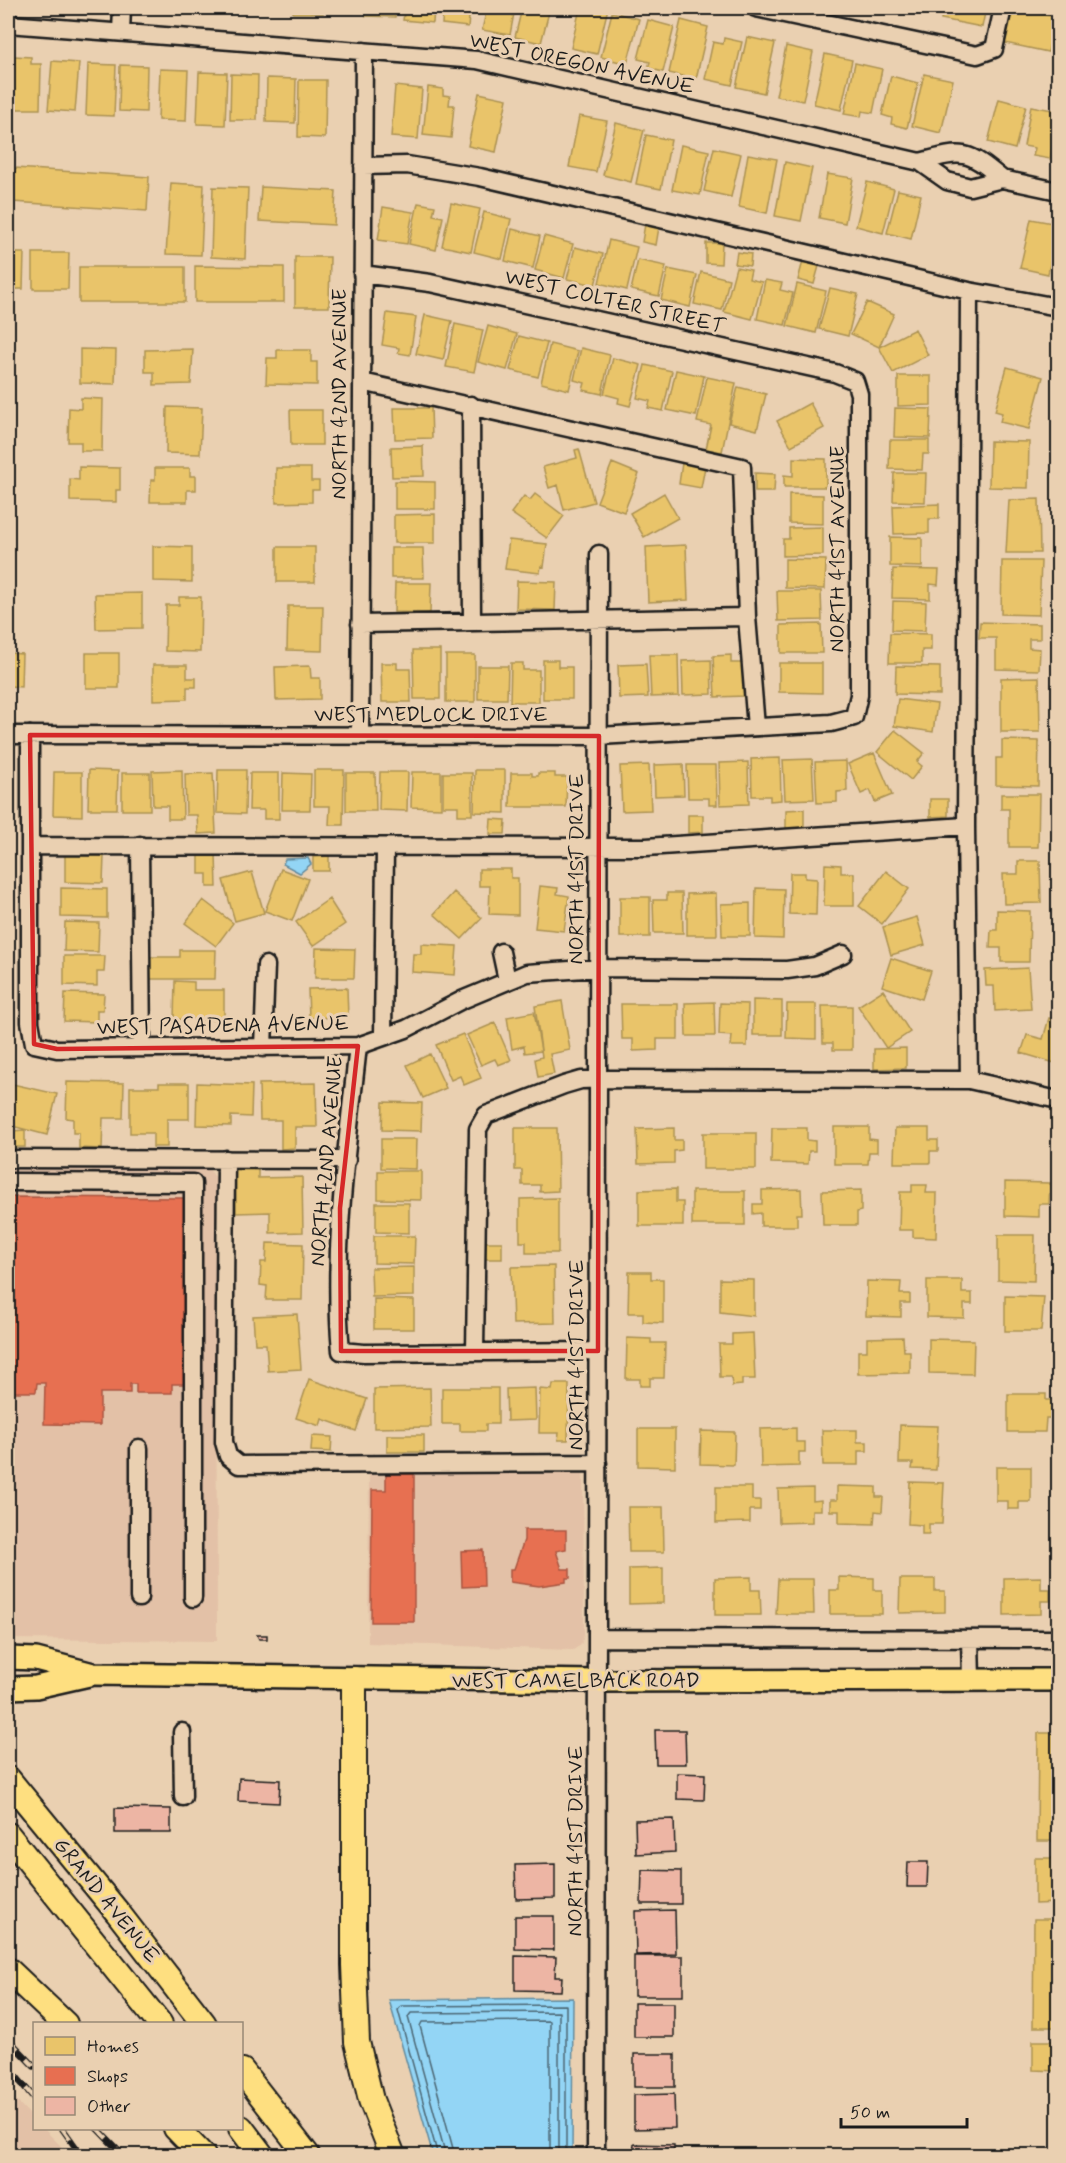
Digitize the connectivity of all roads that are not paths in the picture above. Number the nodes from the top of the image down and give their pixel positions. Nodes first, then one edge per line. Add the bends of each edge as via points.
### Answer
1 (122, 8) edge
2 (756, 8) edge
3 (1003, 8) edge
4 (8, 24) edge
5 (121, 32) junction
6 (364, 51) junction
7 (920, 162) junction
8 (363, 166) junction
9 (1002, 179) junction
10 (1059, 191) edge
11 (362, 274) junction
12 (969, 291) junction
13 (1059, 307) edge
14 (855, 381) joint
15 (362, 382) junction
16 (471, 405) junction
17 (599, 554) dead end
18 (747, 617) junction
19 (599, 619) junction
20 (472, 622) junction
21 (360, 624) junction
22 (854, 717) joint
23 (756, 727) junction
24 (8, 735) edge
25 (30, 735) junction
26 (360, 736) junction
27 (599, 736) junction
28 (966, 826) junction
29 (140, 845) junction
30 (30, 846) junction
31 (599, 847) junction
32 (385, 848) junction
33 (501, 952) dead end
34 (843, 954) dead end
35 (266, 965) dead end
36 (599, 968) junction
37 (507, 980) junction
38 (383, 1037) junction
39 (358, 1046) junction
40 (142, 1048) junction
41 (262, 1048) junction
42 (599, 1080) junction
43 (969, 1080) junction
44 (1059, 1100) edge
45 (8, 1159) edge
46 (226, 1160) junction
47 (347, 1160) junction
48 (8, 1182) edge
49 (476, 1352) junction
50 (598, 1352) junction
51 (139, 1448) dead end
52 (598, 1463) junction
53 (139, 1598) dead end
54 (193, 1598) dead end
55 (598, 1638) junction
56 (970, 1639) junction
57 (1059, 1639) edge
58 (8, 1659) edge
59 (93, 1674) junction
60 (354, 1678) junction
61 (971, 1680) junction
62 (1059, 1680) edge
63 (598, 1681) junction
64 (8, 1688) edge
65 (182, 1732) dead end
66 (8, 1779) edge
67 (183, 1797) dead end
68 (8, 1835) edge
69 (8, 1970) edge
70 (63, 2022) edge
71 (158, 2022) edge
72 (202, 2022) edge
73 (243, 2072) edge
74 (178, 2130) edge
75 (242, 2130) edge
76 (203, 2156) edge
77 (262, 2156) edge
78 (308, 2156) edge
79 (393, 2156) edge
80 (596, 2156) edge

1 - 5 street
2 - 3 street via 977,55 994,49
4 - 5 street, WEST OREGON AVENUE
5 - 6 street, WEST OREGON AVENUE
6 - 7 street, WEST OREGON AVENUE via 477,60
6 - 8 street, NORTH 42ND AVENUE
7 - 9 street, WEST OREGON AVENUE via 947,182 970,187
7 - 9 street, WEST OREGON AVENUE via 955,152 977,158
8 - 11 street, NORTH 42ND AVENUE
8 - 12 street via 407,165 480,177
9 - 10 street, WEST OREGON AVENUE
11 - 14 street, WEST COLTER STREET via 430,283 835,373
11 - 15 street, NORTH 42ND AVENUE
12 - 13 street
12 - 28 street
14 - 22 street, NORTH 41ST AVENUE via 859,394 859,695
15 - 16 street
15 - 21 street, NORTH 42ND AVENUE
16 - 18 street via 742,467
16 - 20 street
17 - 19 street, NORTH 41ST DRIVE
18 - 19 street
18 - 23 street
19 - 20 street
19 - 27 street, NORTH 41ST DRIVE
20 - 21 street
21 - 26 street, NORTH 42ND AVENUE
22 - 23 street, WEST MEDLOCK DRIVE via 831,723
23 - 27 street, WEST MEDLOCK DRIVE
24 - 25 street, WEST MEDLOCK DRIVE
25 - 26 street, WEST MEDLOCK DRIVE
25 - 30 street
26 - 27 street, WEST MEDLOCK DRIVE
27 - 31 street, NORTH 41ST DRIVE
28 - 31 street
28 - 43 street
29 - 30 street
29 - 32 street
29 - 40 street
30 - 40 street, WEST PASADENA AVENUE via 30,1022 34,1044 57,1049
31 - 32 street
31 - 36 street, NORTH 41ST DRIVE
32 - 38 street
33 - 37 street
34 - 36 street, WEST PASADENA AVENUE via 815,966 787,970
35 - 41 street
36 - 37 street, WEST PASADENA AVENUE via 527,973
36 - 42 street, NORTH 41ST DRIVE
37 - 38 street, WEST PASADENA AVENUE
38 - 39 street, WEST PASADENA AVENUE
39 - 41 street, WEST PASADENA AVENUE
39 - 47 street, NORTH 42ND AVENUE
40 - 41 street, WEST PASADENA AVENUE
42 - 43 street
42 - 49 street via 564,1085 486,1115 478,1129
42 - 50 street, NORTH 41ST DRIVE
43 - 44 street
45 - 46 street
46 - 47 street
46 - 52 street via 224,1442 228,1456 239,1465
47 - 49 street, NORTH 42ND AVENUE via 339,1231 341,1351
48 - 54 street via 193,1184
49 - 50 street
50 - 52 street, NORTH 41ST DRIVE
51 - 53 street
52 - 55 street, NORTH 41ST DRIVE
55 - 56 street, WEST CAMELBACK ROAD
55 - 63 street, NORTH 41ST DRIVE
56 - 57 street, WEST CAMELBACK ROAD
56 - 61 street
58 - 59 main road, WEST CAMELBACK ROAD via 36,1659
59 - 60 main road, WEST CAMELBACK ROAD
59 - 64 main road, WEST CAMELBACK ROAD via 36,1688
60 - 63 main road, WEST CAMELBACK ROAD
60 - 79 highway via 357,2042 371,2100
61 - 62 main road, WEST CAMELBACK ROAD
61 - 63 main road, WEST CAMELBACK ROAD
63 - 80 street, NORTH 41ST DRIVE
65 - 67 street
66 - 72 highway, GRAND AVENUE
68 - 71 highway, GRAND AVENUE
69 - 70 highway
73 - 78 highway
74 - 76 highway
75 - 77 highway

